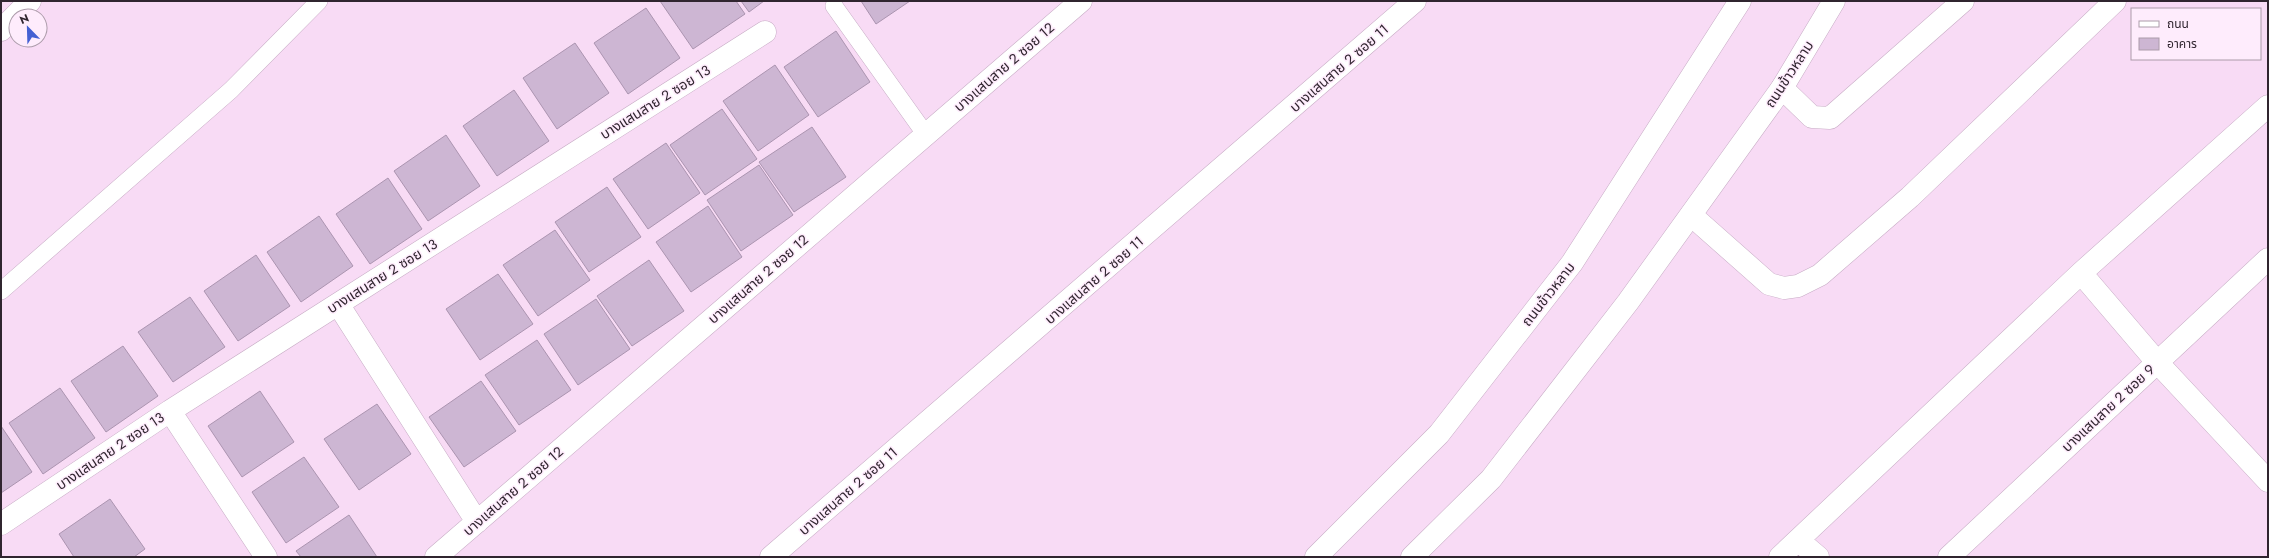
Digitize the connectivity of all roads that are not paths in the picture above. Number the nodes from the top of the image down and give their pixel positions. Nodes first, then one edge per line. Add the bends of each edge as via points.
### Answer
1 (30, 1) edge
2 (319, 1) edge
3 (1081, 1) edge
4 (1415, 1) edge
5 (1740, 1) edge
6 (1834, 1) edge
7 (1963, 1) edge
8 (2115, 1) edge
9 (834, 6) dead end
10 (1, 30) edge
11 (765, 32) dead end
12 (1782, 88) junction
13 (2268, 106) edge
14 (926, 135) junction
15 (1691, 215) junction
16 (2268, 259) edge
17 (2081, 273) junction
18 (1, 290) edge
19 (338, 304) junction
20 (2157, 362) junction
21 (170, 411) junction
22 (2268, 482) edge
23 (477, 522) junction
24 (1, 524) edge
25 (1798, 540) junction
26 (266, 557) edge
27 (436, 557) edge
28 (771, 557) edge
29 (1316, 557) edge
30 (1412, 557) edge
31 (1780, 557) edge
32 (1818, 557) edge
33 (1948, 557) edge

1 - 10 street
2 - 18 lane via 231,90
3 - 14 street, บางแสนสาย 2 ซอย 12
4 - 28 street, บางแสนสาย 2 ซอย 11
5 - 29 street, ถนนข้าวหลาม via 1572,263 1439,434
6 - 12 street, ถนนข้าวหลาม
7 - 12 street via 1830,118 1812,117
8 - 15 street via 1910,197 1820,276 1798,286 1784,288 1770,284
9 - 14 lane
11 - 19 street, บางแสนสาย 2 ซอย 13
12 - 15 street, ถนนข้าวหลาม
13 - 17 street
14 - 23 street, บางแสนสาย 2 ซอย 12
15 - 30 street, ถนนข้าวหลาม via 1628,302 1490,479
16 - 20 street, บางแสนสาย 2 ซอย 9
17 - 20 street
17 - 25 street
19 - 21 street, บางแสนสาย 2 ซอย 13
19 - 23 street
20 - 22 street
20 - 33 street, บางแสนสาย 2 ซอย 9
21 - 24 street, บางแสนสาย 2 ซอย 13
21 - 26 street
23 - 27 street, บางแสนสาย 2 ซอย 12
25 - 31 street
25 - 32 street

